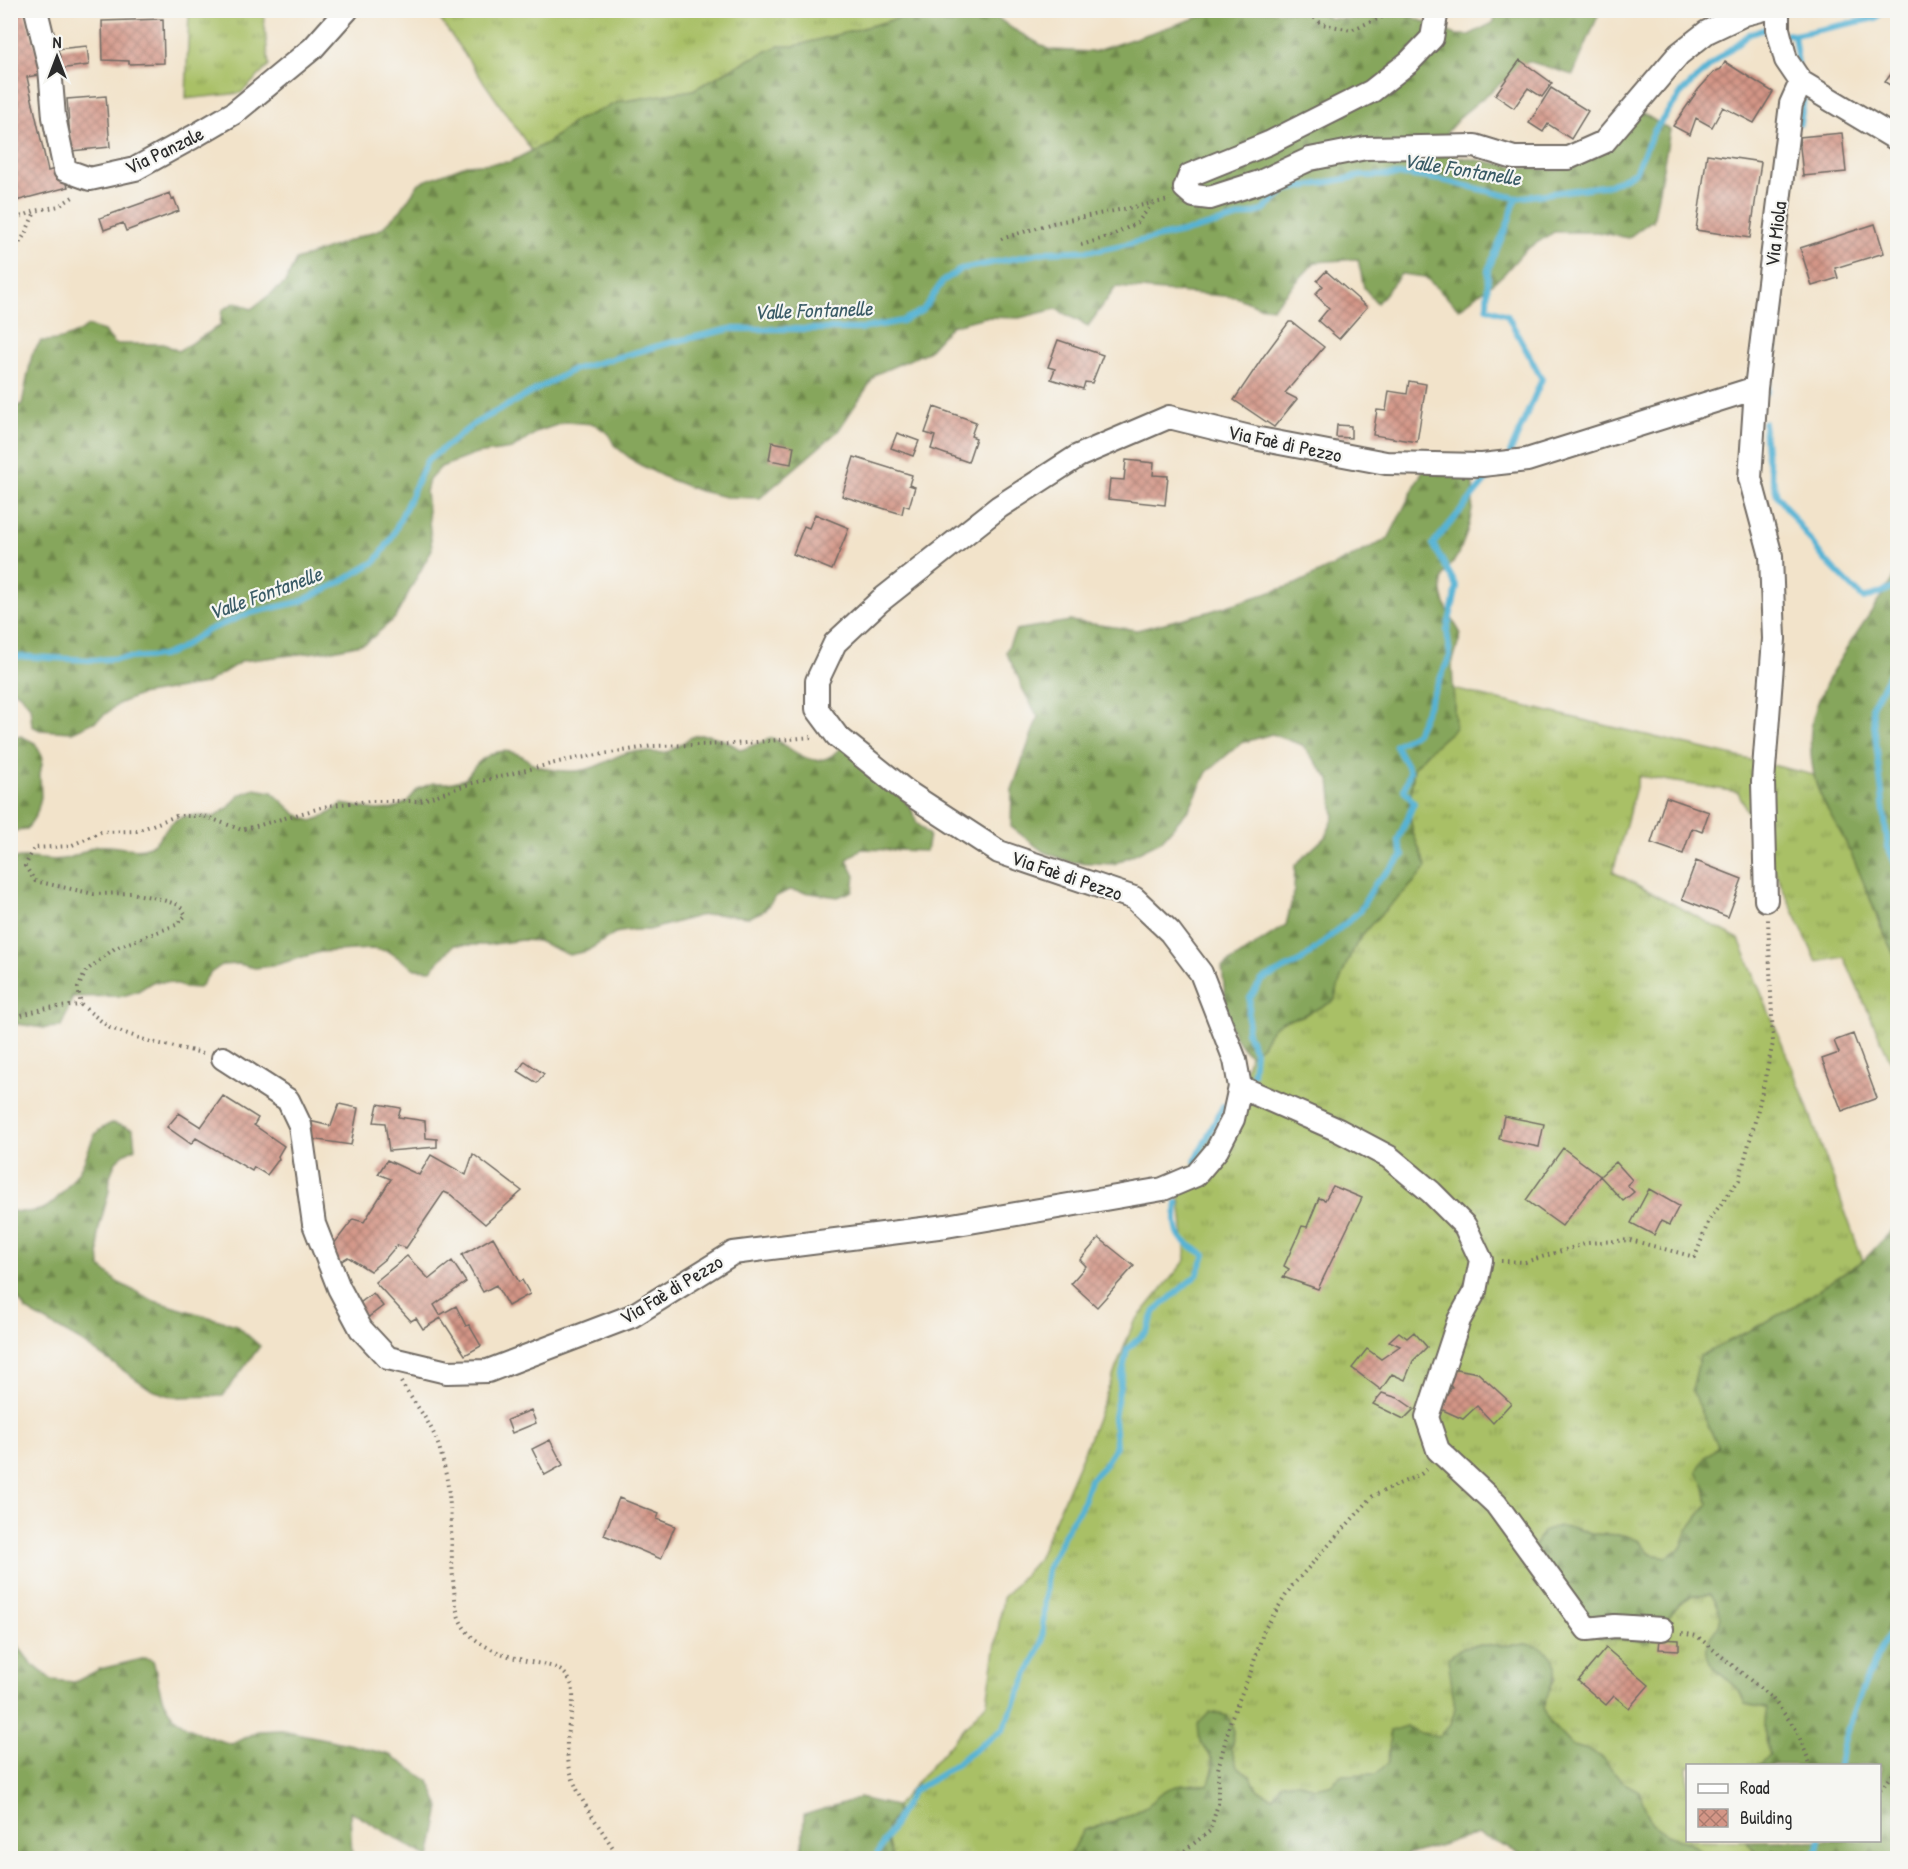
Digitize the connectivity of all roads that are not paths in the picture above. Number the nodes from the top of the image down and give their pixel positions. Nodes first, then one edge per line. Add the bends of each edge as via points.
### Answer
1 (36, 10) edge
2 (347, 10) edge
3 (1437, 10) edge
4 (1761, 10) edge
5 (1778, 10) edge
6 (1801, 82) junction
7 (1898, 140) edge
8 (1756, 388) junction
9 (1766, 900) road end
10 (223, 1058) road end
11 (1240, 1087) junction
12 (1662, 1629) road end

1 - 2 street, Via Panzale via 50,68 54,117 66,170 90,179 135,169 234,112 313,48
3 - 4 street via 1432,38 1382,84 1269,144 1190,175 1185,188 1194,196 1210,198 1260,182 1310,159 1366,148 1475,146 1514,158 1568,158 1604,142 1679,54 1707,32
5 - 6 street via 1778,29 1786,60
6 - 7 street
6 - 8 street, Via Miola via 1791,104
8 - 9 street, Via Miola via 1750,478 1771,556 1774,639 1763,782
8 - 11 street, Via Faè di Pezzo via 1527,460 1482,465 1386,463 1168,417 1078,456 999,507 880,601 835,643 816,681 817,710 837,736 907,792 999,852 1134,898 1170,932 1201,973 1235,1060
10 - 11 street, Via Faè di Pezzo via 288,1100 300,1125 314,1224 339,1288 361,1329 388,1358 447,1372 488,1371 633,1316 733,1252 946,1226 1163,1189 1197,1175 1216,1150 1233,1119
11 - 12 street via 1389,1157 1465,1226 1481,1260 1475,1291 1459,1320 1427,1416 1438,1450 1496,1504 1587,1629

